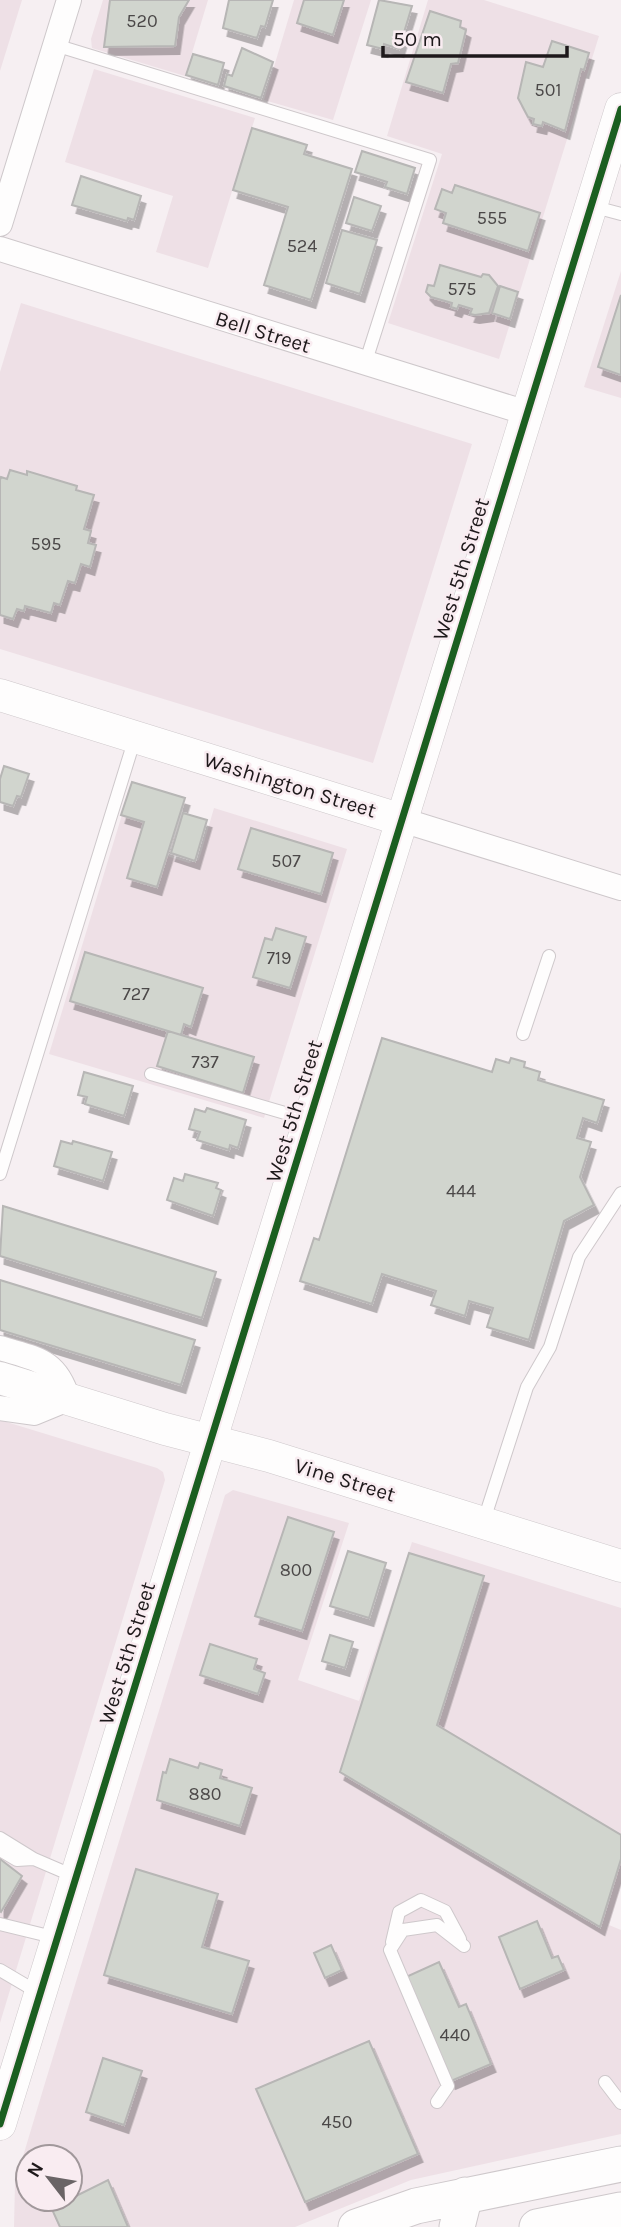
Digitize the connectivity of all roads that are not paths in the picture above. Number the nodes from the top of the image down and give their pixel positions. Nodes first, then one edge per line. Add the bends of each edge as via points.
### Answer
1 (69, 0) edge
2 (55, 46) junction
3 (621, 109) edge
4 (590, 206) junction
5 (621, 214) edge
6 (0, 224) edge
7 (0, 249) edge
8 (365, 364) junction
9 (527, 413) junction
10 (0, 695) edge
11 (135, 737) junction
12 (402, 820) junction
13 (621, 888) edge
14 (550, 956) dead end
15 (523, 1034) dead end
16 (151, 1074) dead end
17 (309, 1120) junction
18 (3, 1152) edge
19 (0, 1174) edge
20 (621, 1193) edge
21 (0, 1348) edge
22 (0, 1378) edge
23 (68, 1399) junction
24 (0, 1408) edge
25 (210, 1442) junction
26 (483, 1523) junction
27 (621, 1566) edge
28 (0, 1838) edge
29 (0, 1850) edge
30 (34, 1859) junction
31 (77, 1877) junction
32 (0, 1916) edge
33 (0, 1924) edge
34 (15, 1928) junction
35 (57, 1938) junction
36 (390, 1950) junction
37 (0, 1970) edge
38 (40, 1994) junction
39 (605, 2082) dead end
40 (437, 2102) dead end
41 (621, 2103) edge
42 (0, 2124) edge
43 (621, 2164) edge
44 (621, 2210) edge
45 (461, 2211) edge
46 (356, 2227) edge
47 (537, 2227) edge

1 - 2 street
2 - 6 street
2 - 8 lane via 430,160
3 - 4 street, West 5th Street
4 - 5 lane
4 - 9 street, West 5th Street
7 - 8 street, Bell Street
8 - 9 street, Bell Street
9 - 12 street, West 5th Street
10 - 11 street, Washington Street
11 - 12 street, Washington Street
11 - 18 lane
12 - 13 street, Washington Street
12 - 17 street, West 5th Street
14 - 15 lane
16 - 17 lane
17 - 25 street, West 5th Street
18 - 19 lane
20 - 26 lane via 579,1257 553,1339 527,1387
21 - 23 street via 52,1366
22 - 23 street, Vine Street
23 - 24 street via 34,1413
23 - 25 street, Vine Street
25 - 26 street, Vine Street
25 - 31 street, West 5th Street
26 - 27 street, Vine Street
28 - 30 lane
29 - 30 lane via 18,1860
30 - 31 lane
31 - 35 street, West 5th Street
32 - 34 lane
33 - 34 lane
34 - 35 lane
35 - 38 street, West 5th Street
36 - 36 lane via 403,1930 437,1925 464,1946 445,1911 421,1900 399,1912
36 - 40 lane via 448,2086
37 - 38 lane
38 - 42 street, West 5th Street
39 - 41 lane
43 - 45 main road
44 - 47 main road
45 - 46 main road via 416,2206

